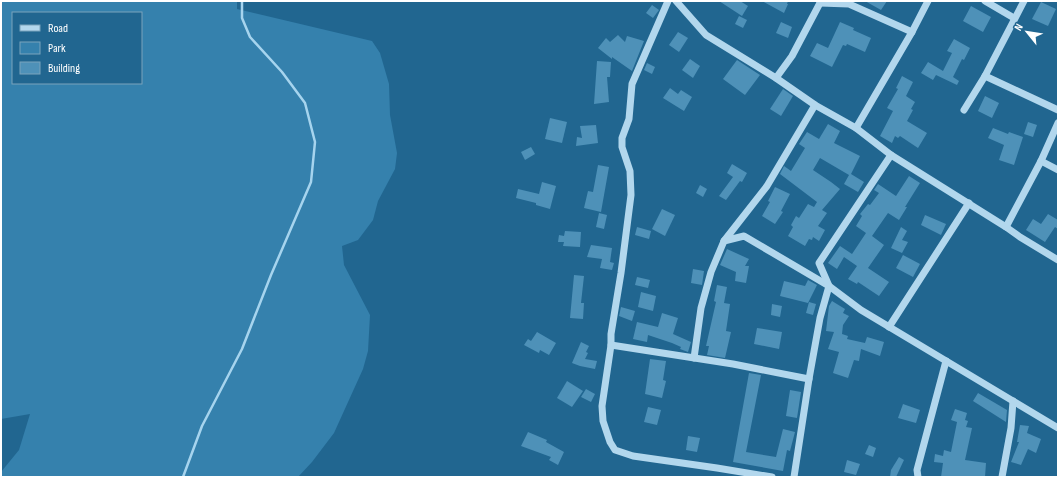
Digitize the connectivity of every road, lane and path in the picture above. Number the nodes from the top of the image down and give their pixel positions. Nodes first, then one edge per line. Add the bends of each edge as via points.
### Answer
1 (668, 1) edge
2 (676, 1) edge
3 (928, 1) edge
4 (984, 1) edge
5 (1024, 1) edge
6 (820, 2) edge
7 (848, 3) edge
8 (1014, 18) junction
9 (912, 32) junction
10 (985, 76) junction
11 (776, 78) junction
12 (815, 104) junction
13 (964, 110) dead end
14 (1058, 110) edge
15 (1058, 123) edge
16 (856, 128) junction
17 (892, 155) junction
18 (1041, 161) junction
19 (1058, 170) edge
20 (968, 203) junction
21 (1006, 227) junction
22 (724, 241) junction
23 (1058, 260) edge
24 (828, 286) junction
25 (889, 327) junction
26 (611, 344) junction
27 (694, 358) junction
28 (946, 361) junction
29 (809, 379) junction
30 (1013, 401) junction
31 (1058, 428) edge
32 (772, 477) edge
33 (794, 477) edge
34 (918, 477) edge
35 (1002, 477) edge

1 - 26 street via 632,84 629,119 622,138 622,147 630,171 632,195
2 - 11 street via 706,35
3 - 9 street
4 - 8 street
5 - 8 street
6 - 7 street
6 - 11 street via 792,56
7 - 9 street
8 - 10 street
9 - 16 street
10 - 13 street
10 - 14 street
11 - 12 street
12 - 16 street
12 - 22 street via 767,186
15 - 18 street
16 - 17 street
17 - 20 street
17 - 24 street via 819,263
18 - 19 street
18 - 21 street
20 - 21 street
20 - 25 street
21 - 23 street
22 - 24 street via 744,236
22 - 27 street via 710,272 701,308
24 - 25 street
24 - 29 street
25 - 28 street
26 - 27 street
26 - 32 street via 602,406 603,421 615,450 633,456
27 - 29 street
28 - 30 street
28 - 34 street via 917,470
29 - 33 street
30 - 31 street
30 - 35 street

